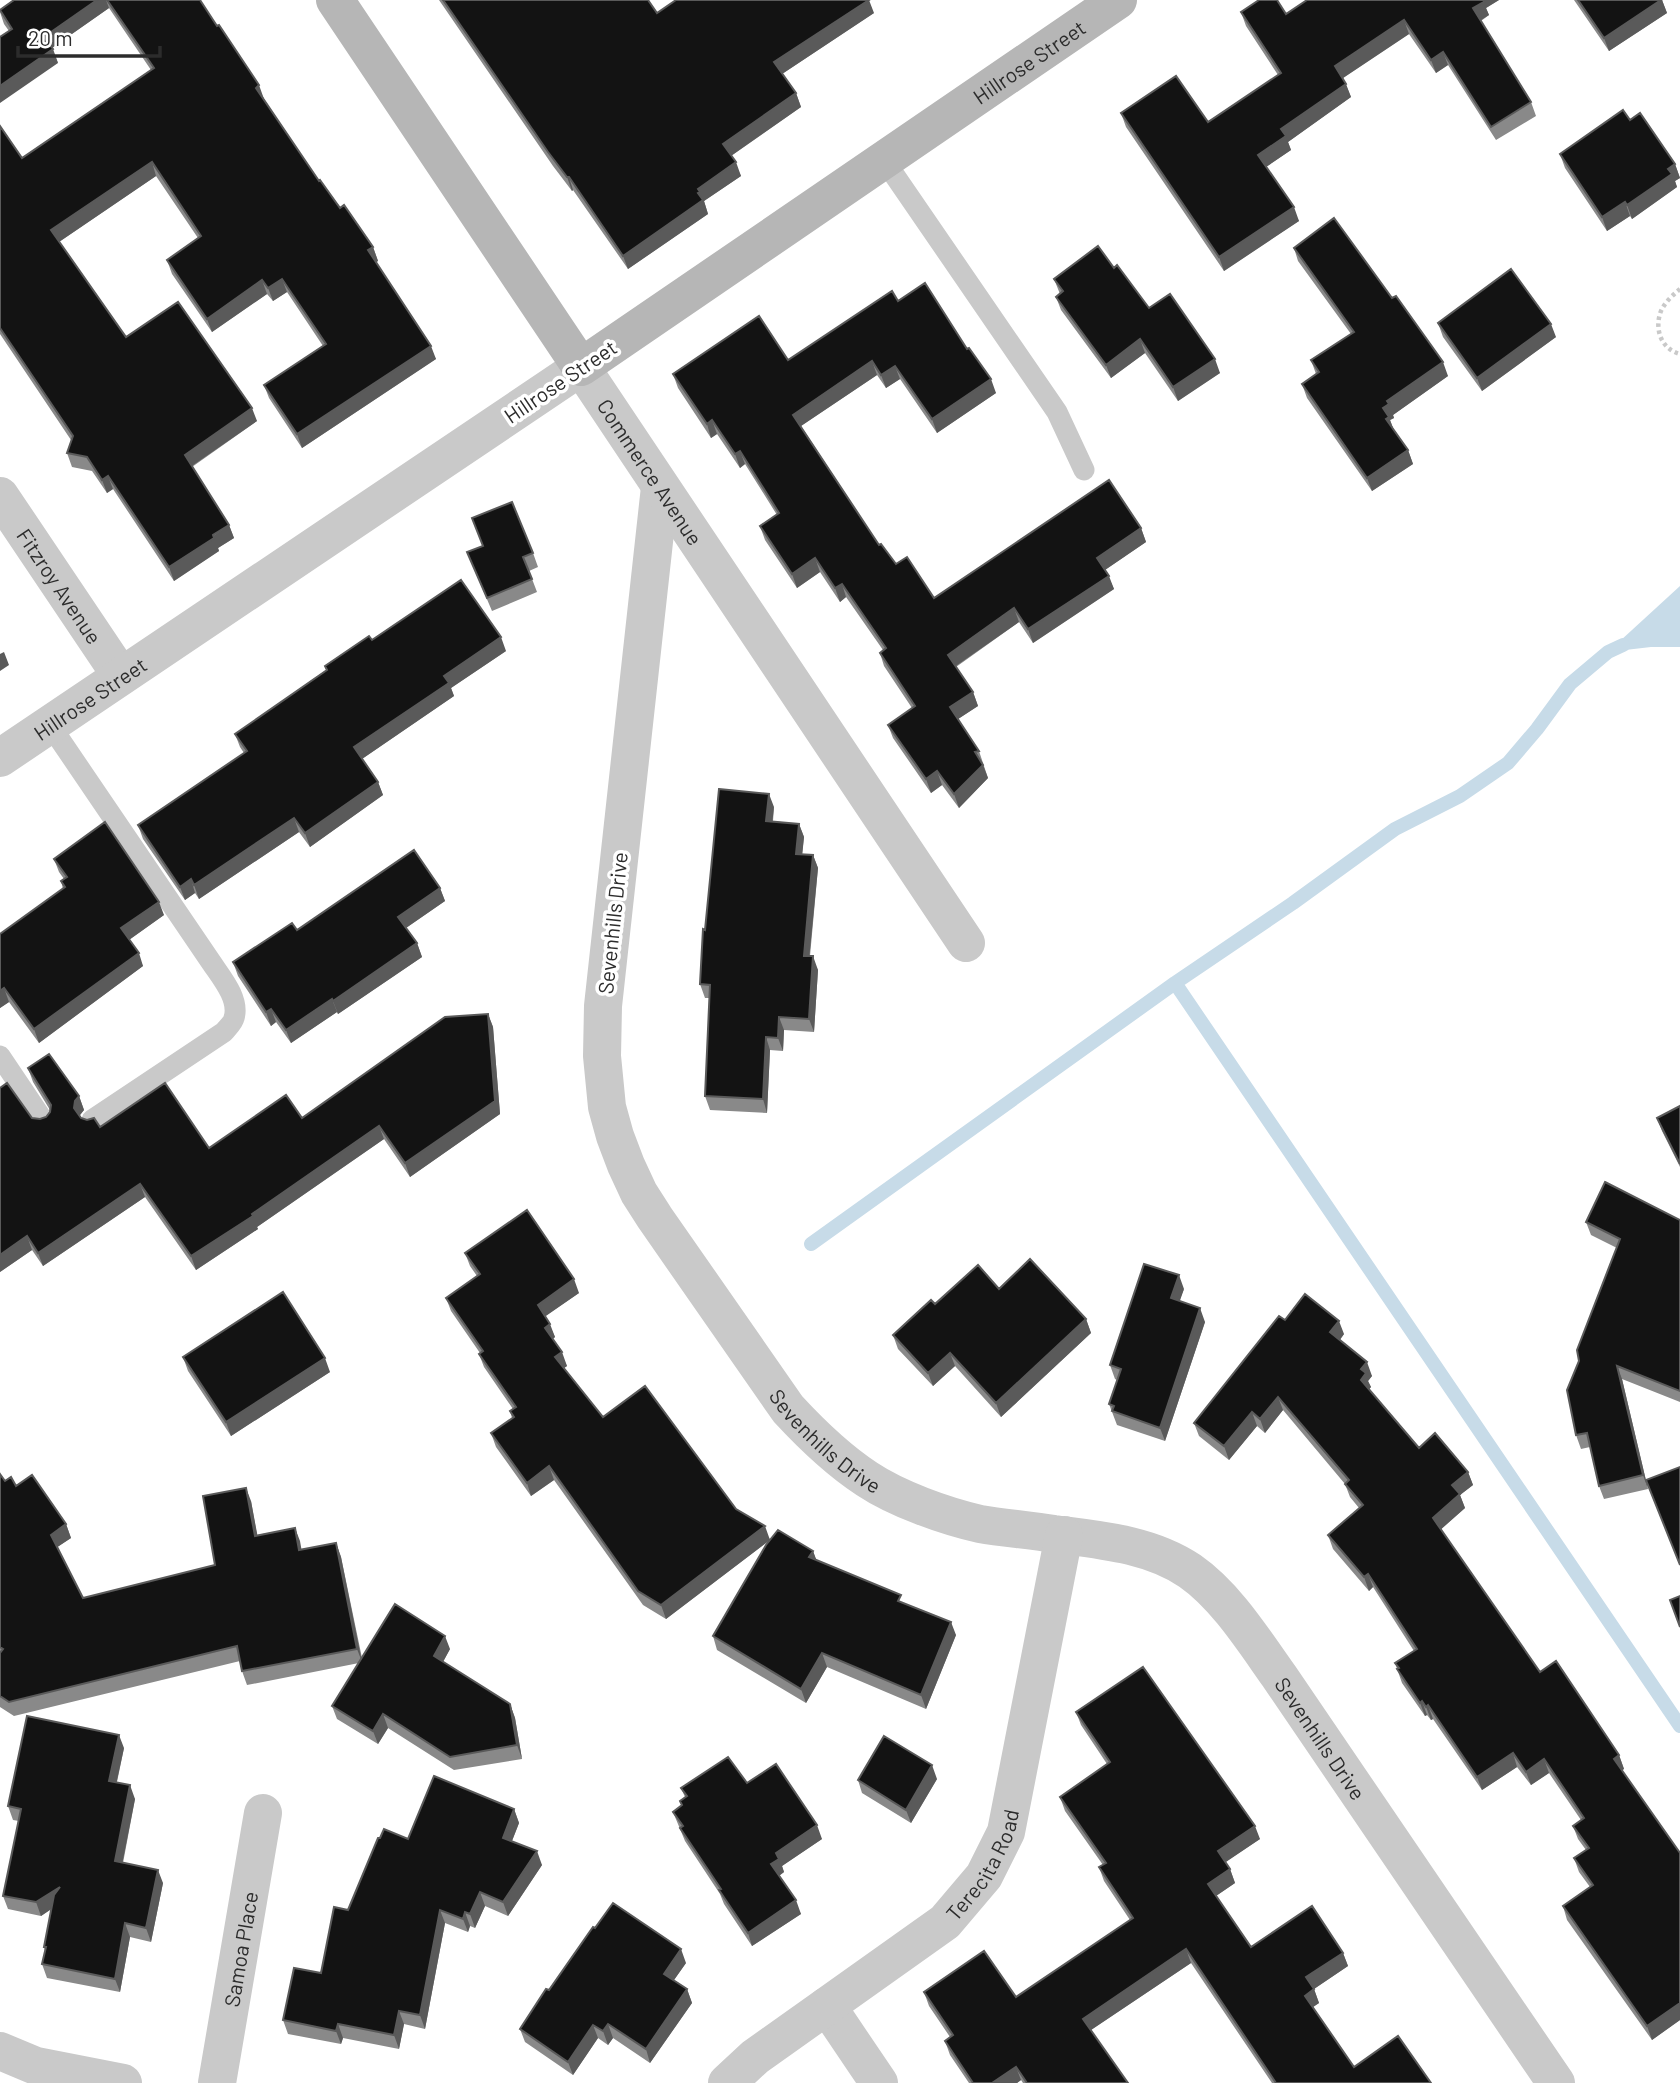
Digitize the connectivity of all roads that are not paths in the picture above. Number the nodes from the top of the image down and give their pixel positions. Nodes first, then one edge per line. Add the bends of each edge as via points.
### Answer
1 (335, 0) edge
2 (1118, 0) edge
3 (884, 160) junction
4 (582, 367) junction
5 (1084, 470) dead end
6 (660, 487) junction
7 (0, 496) edge
8 (121, 676) junction
9 (50, 724) junction
10 (0, 758) edge
11 (966, 943) dead end
12 (0, 1056) edge
13 (43, 1120) edge
14 (92, 1120) edge
15 (1064, 1535) junction
16 (262, 1814) dead end
17 (827, 2006) junction
18 (0, 2051) edge
19 (123, 2083) edge
20 (217, 2083) edge
21 (727, 2083) edge
22 (879, 2083) edge
23 (1556, 2083) edge

1 - 4 street, Commerce Avenue
2 - 3 street, Hillrose Street
3 - 4 street, Hillrose Street
3 - 5 lane via 1057,412
4 - 6 street, Commerce Avenue
4 - 8 street, Hillrose Street
6 - 11 street, Commerce Avenue
6 - 15 street, Sevenhills Drive via 603,1006 601,1056 607,1107 626,1165 655,1218 788,1409 832,1452 868,1480 947,1514 980,1524
7 - 8 street, Fitzroy Avenue
8 - 9 street, Hillrose Street
9 - 10 street, Hillrose Street
9 - 14 lane via 228,987 234,1004 234,1019 224,1032
12 - 13 lane
15 - 17 street, Terecita Road via 1009,1819 996,1854 984,1876 945,1922
15 - 23 street, Sevenhills Drive via 1114,1541 1167,1558 1212,1590 1279,1676
16 - 20 street, Samoa Place
17 - 21 street, Terecita Road via 754,2057
17 - 22 street
18 - 19 street via 36,2066

